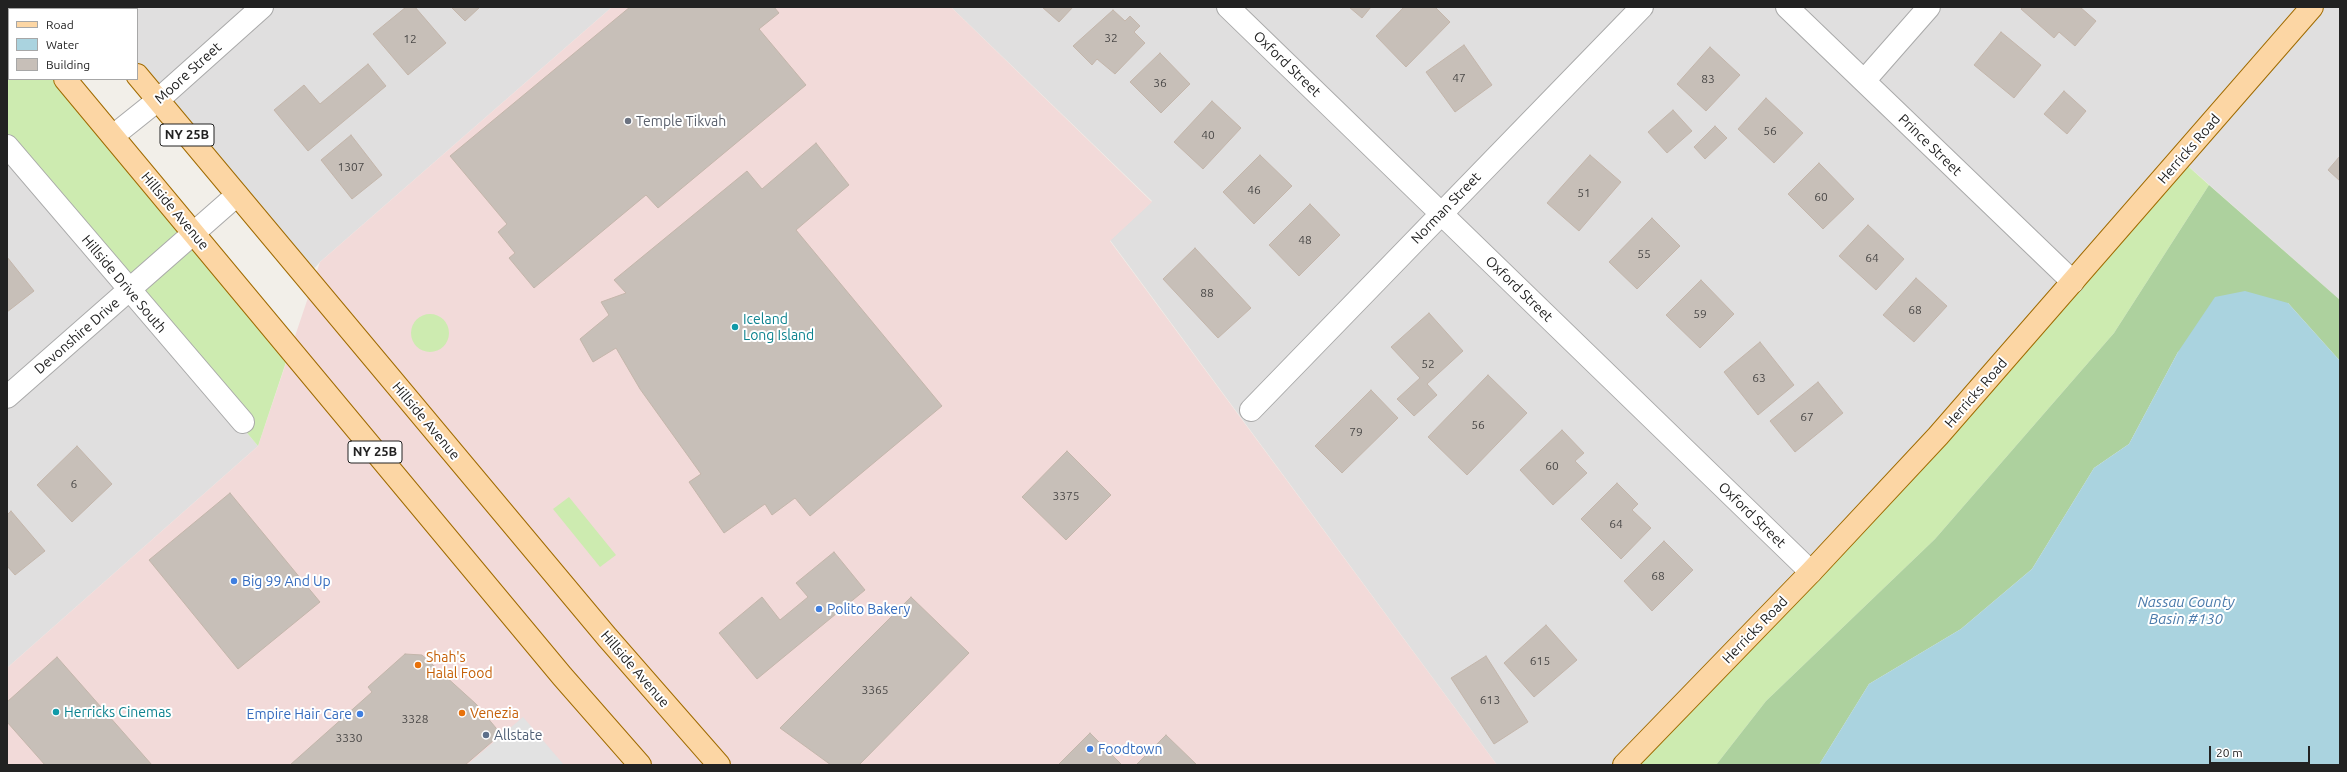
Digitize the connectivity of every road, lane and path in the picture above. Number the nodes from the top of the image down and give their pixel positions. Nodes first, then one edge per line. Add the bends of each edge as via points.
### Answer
1 (262, 7) edge
2 (1228, 7) edge
3 (1642, 7) edge
4 (1787, 7) edge
5 (1929, 7) edge
6 (2312, 7) edge
7 (138, 76) edge
8 (66, 80) edge
9 (1864, 81) junction
10 (158, 100) junction
11 (113, 136) junction
12 (7, 146) edge
13 (237, 195) junction
14 (1441, 213) junction
15 (194, 233) junction
16 (2073, 282) junction
17 (130, 291) junction
18 (7, 398) edge
19 (1252, 410) dead end
20 (243, 422) dead end
21 (1811, 572) junction
22 (640, 765) edge
23 (719, 765) edge
24 (1624, 765) edge

1 - 10 street, Moore Street
2 - 14 street, Oxford Street
3 - 14 street, Norman Street
4 - 9 street, Prince Street
5 - 9 street
6 - 16 main road, Herricks Road
7 - 10 main road, Hillside Avenue / NY 25B
8 - 11 main road, Hillside Avenue / NY 25B
9 - 16 street, Prince Street
10 - 11 street, Moore Street
10 - 13 main road, Hillside Avenue / NY 25B
11 - 15 main road, Hillside Avenue / NY 25B
12 - 17 street, Hillside Drive South
13 - 15 street, Devonshire Drive
13 - 23 main road, Hillside Avenue / NY 25B via 607,638
14 - 19 street, Norman Street
14 - 21 street, Oxford Street
15 - 17 street, Devonshire Drive
15 - 22 main road, Hillside Avenue / NY 25B via 562,676
16 - 21 main road, Herricks Road via 1938,436
17 - 18 street, Devonshire Drive
17 - 20 street, Hillside Drive South
21 - 24 main road, Herricks Road

